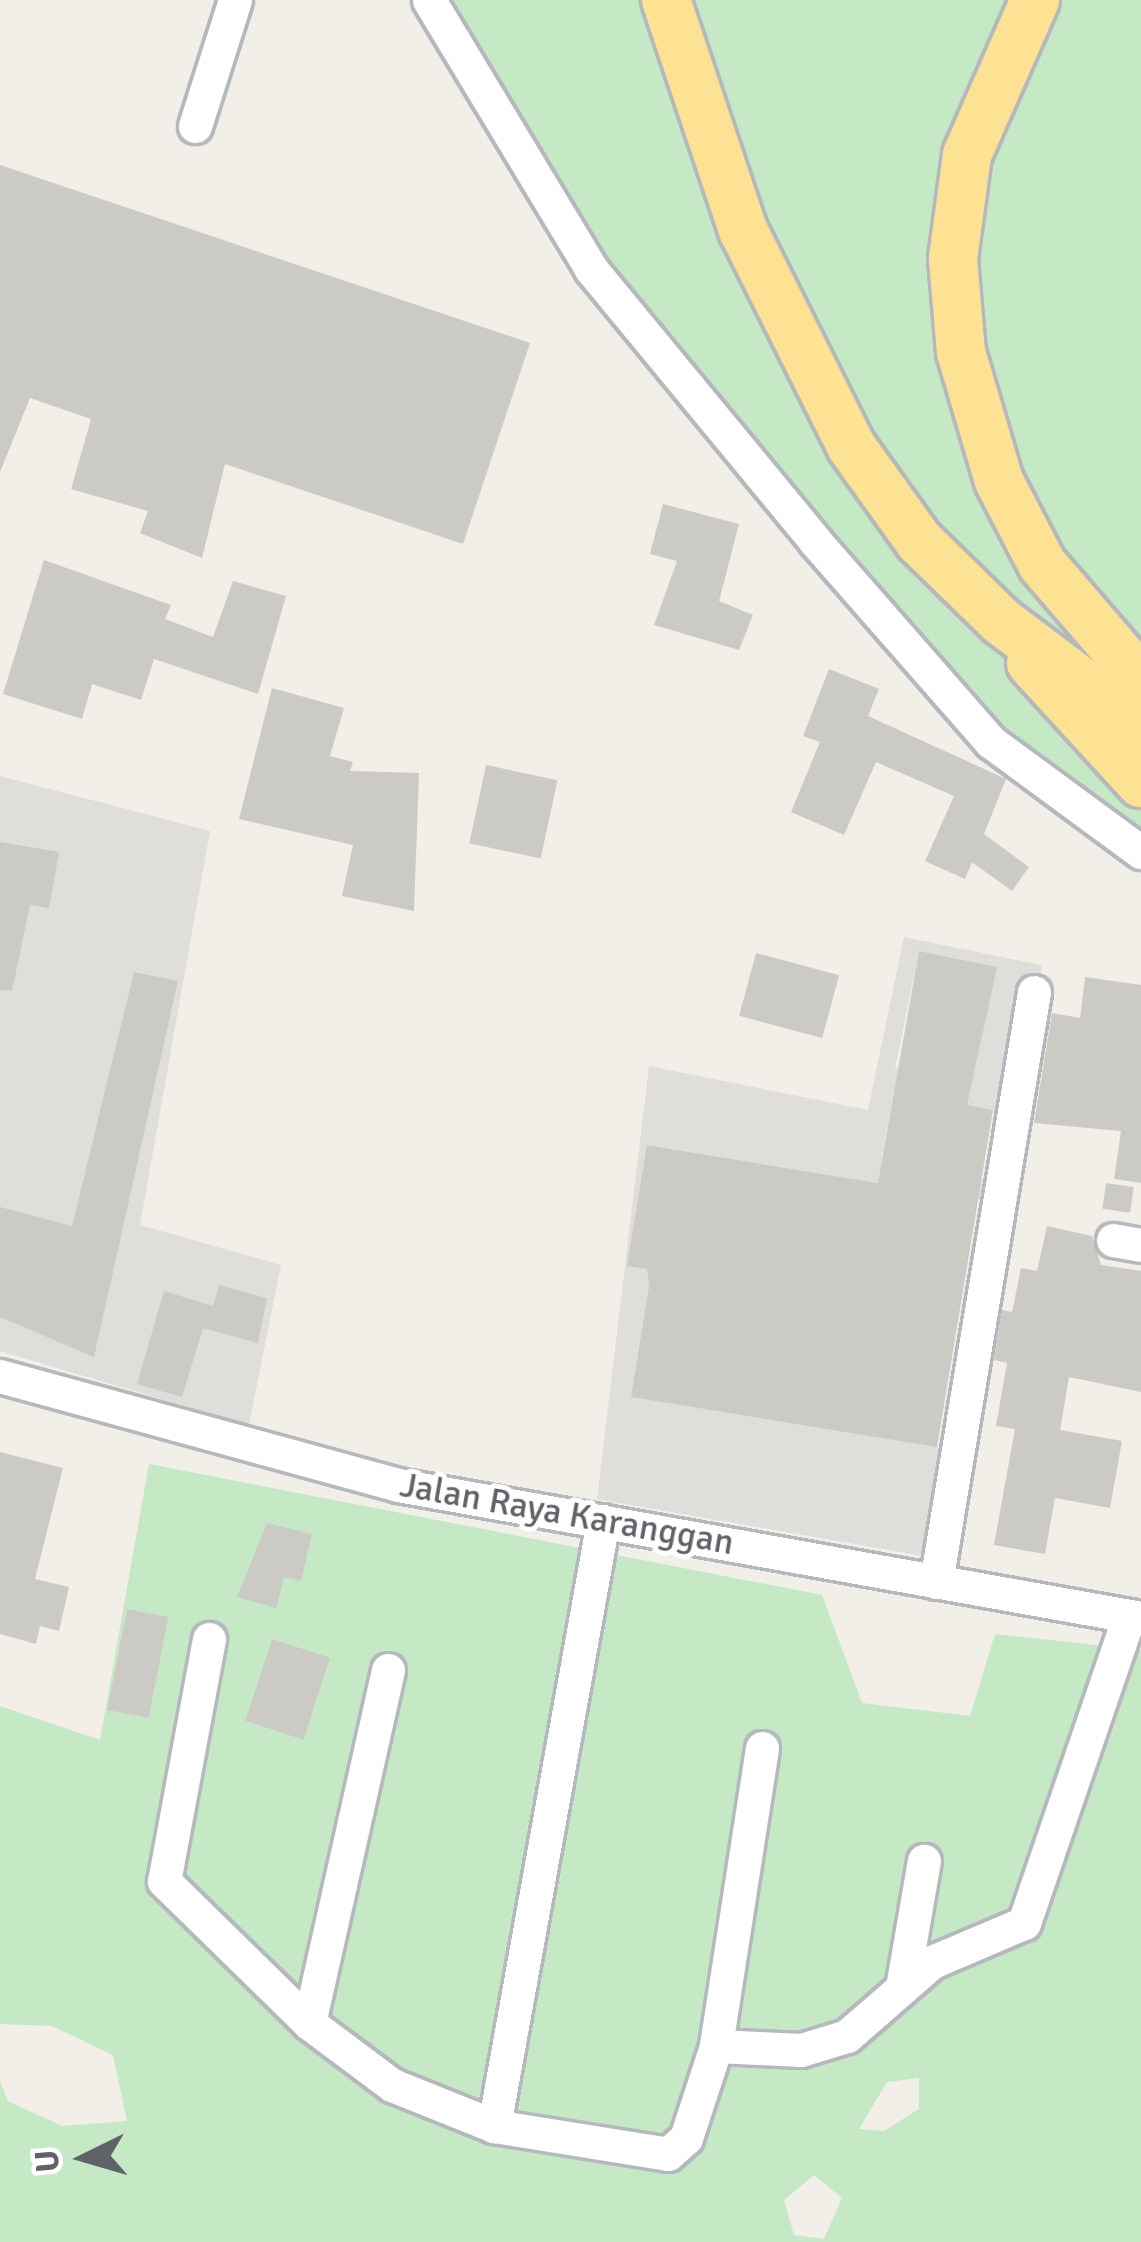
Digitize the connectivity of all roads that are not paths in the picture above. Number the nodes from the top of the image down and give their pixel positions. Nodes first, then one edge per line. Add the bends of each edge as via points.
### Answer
1 (235, 0) edge
2 (429, 0) edge
3 (666, 0) edge
4 (1035, 0) edge
5 (195, 126) dead end
6 (1000, 621) junction
7 (1141, 679) edge
8 (1141, 727) edge
9 (1141, 783) edge
10 (1141, 852) edge
11 (1034, 992) dead end
12 (0, 1376) edge
13 (603, 1521) junction
14 (936, 1582) junction
15 (1135, 1617) edge
16 (209, 1639) dead end
17 (388, 1670) dead end
18 (762, 1748) dead end
19 (924, 1862) dead end
20 (903, 1982) junction
21 (309, 2023) junction
22 (716, 2046) junction
23 (494, 2126) junction

1 - 5 street
2 - 10 street via 591,268 814,541 991,742
3 - 6 highway via 792,342 919,541
4 - 7 highway via 968,155 953,259 961,352 999,481 1042,564
6 - 8 highway
6 - 9 highway via 1068,715
11 - 14 street
12 - 13 street, Jalan Raya Karanggan via 398,1485
13 - 14 street, Jalan Raya Karanggan
13 - 23 street
14 - 15 street, Jalan Raya Karanggan
15 - 20 street via 1024,1923
16 - 21 street via 164,1881
17 - 21 street
18 - 22 street
19 - 20 street
20 - 22 street via 847,2036 801,2050
21 - 23 street via 392,2085
22 - 23 street via 686,2138 668,2153

